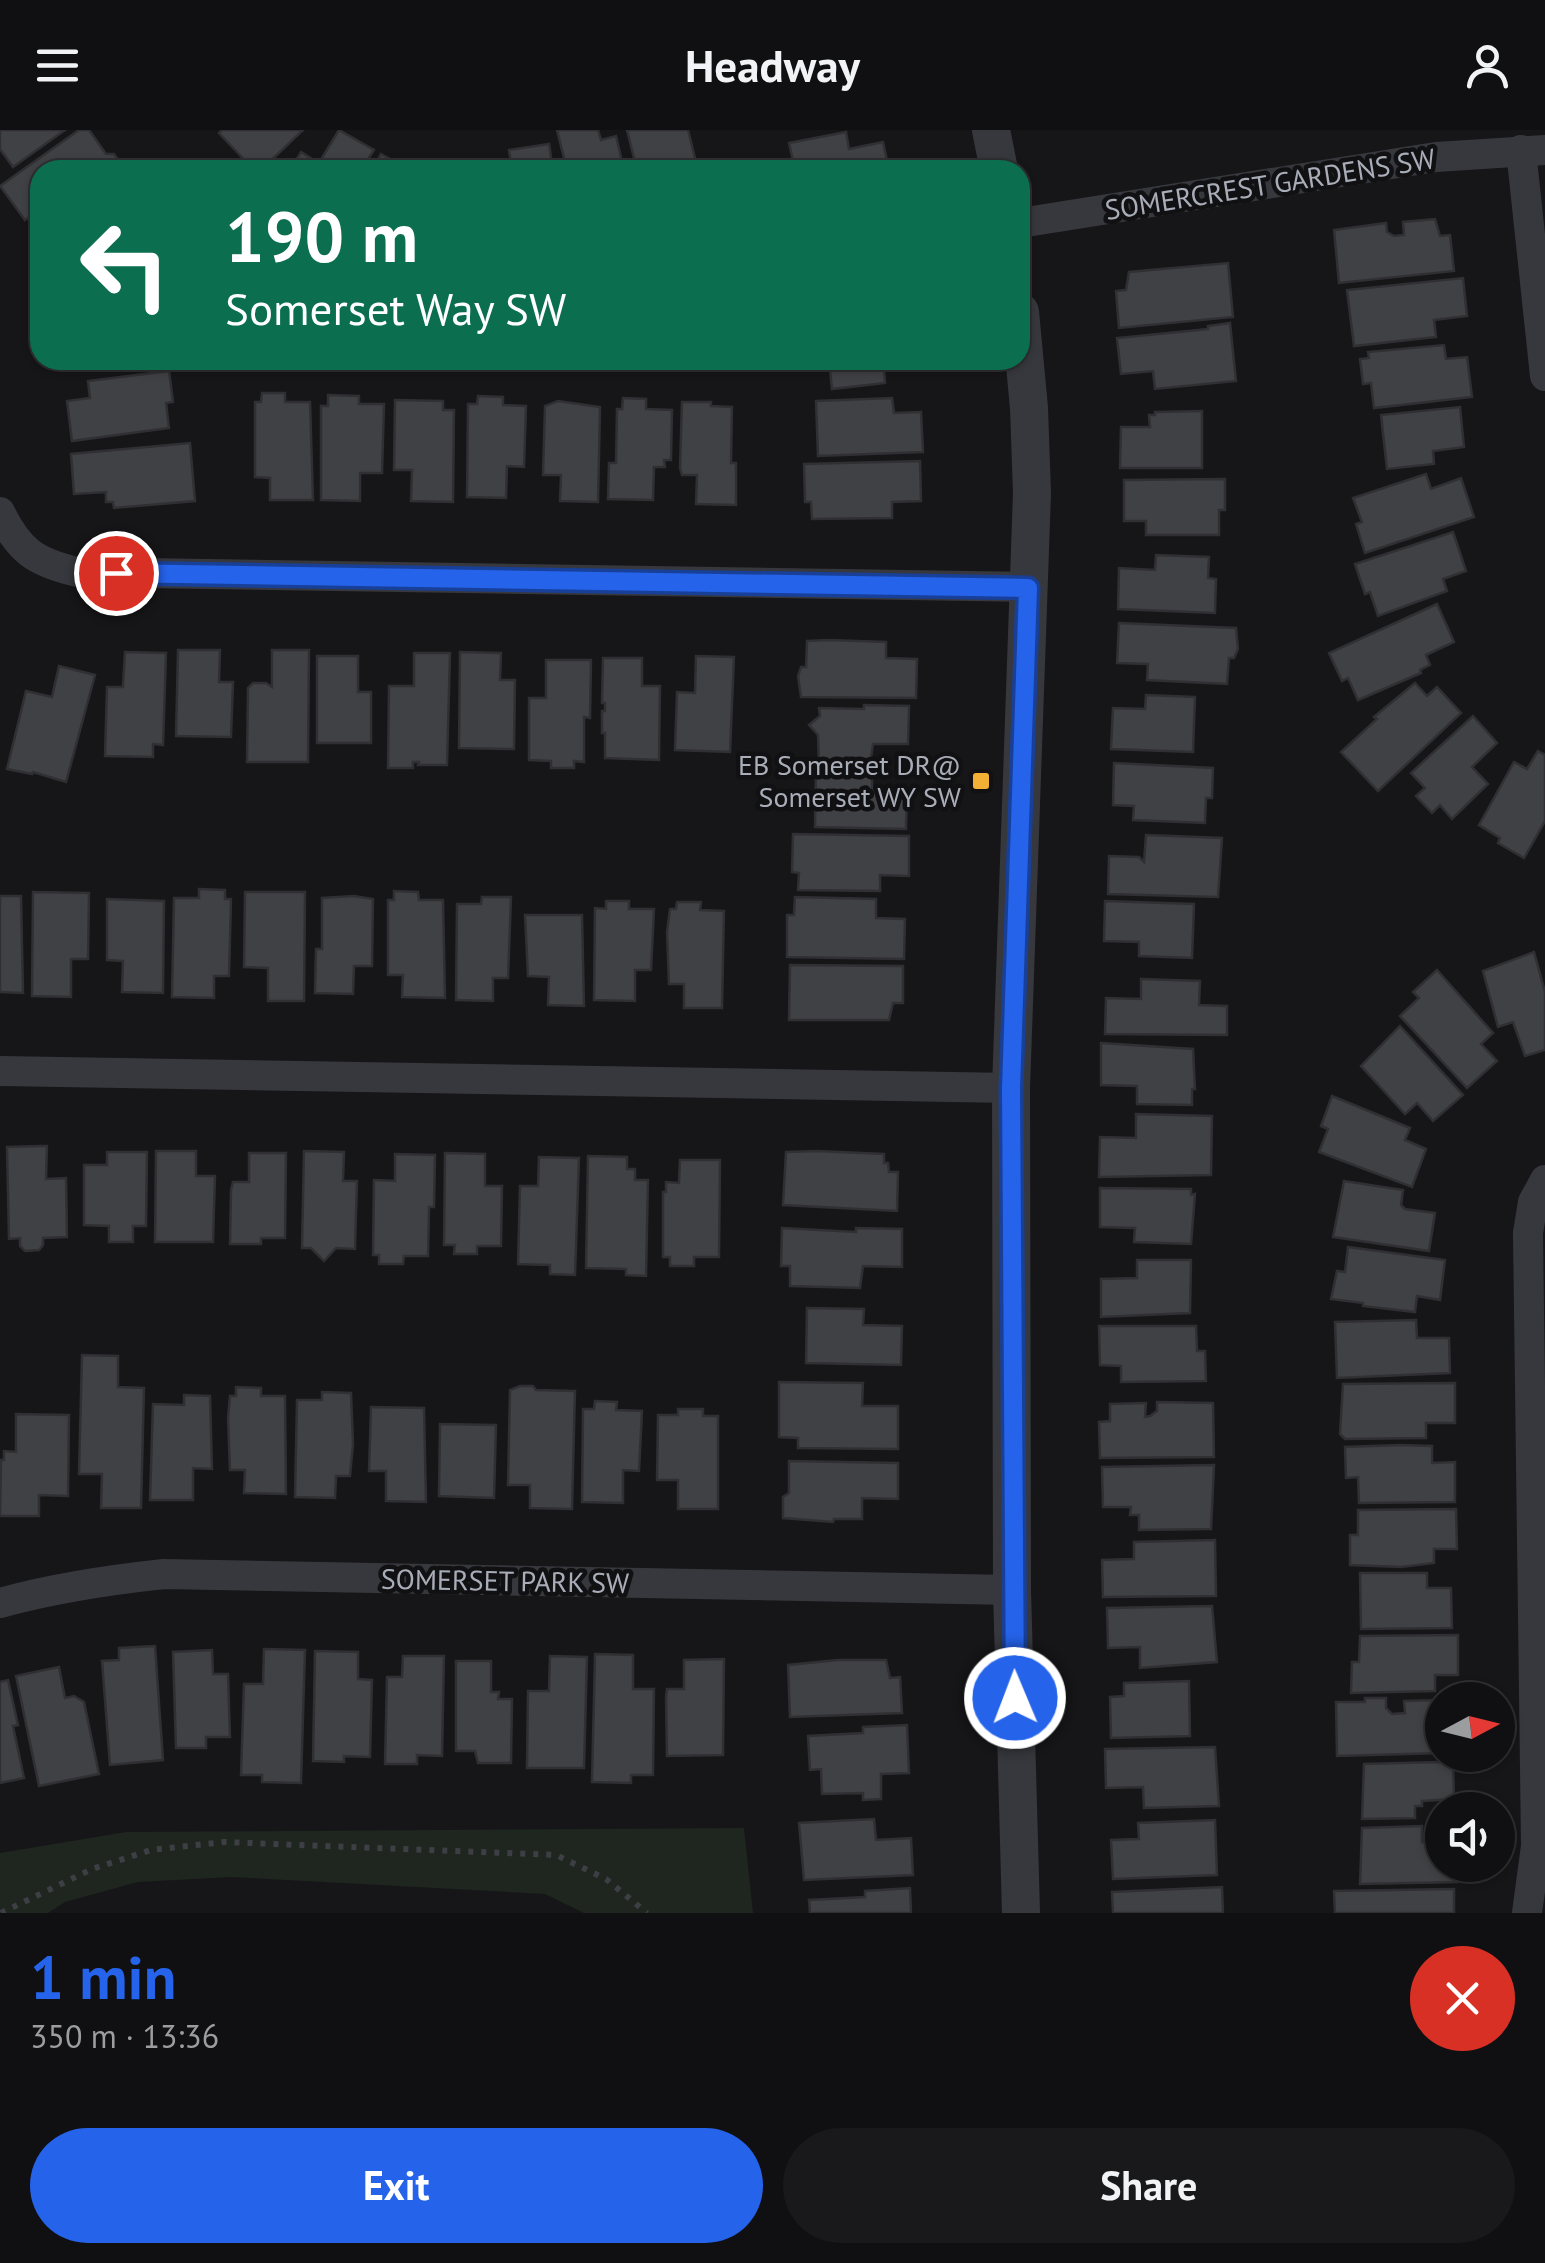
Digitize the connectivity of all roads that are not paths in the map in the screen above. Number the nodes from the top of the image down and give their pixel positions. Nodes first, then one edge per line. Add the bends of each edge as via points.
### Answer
1 (990, 130) edge
2 (1533, 150) edge
3 (997, 160) edge
4 (1030, 221) edge
5 (1025, 370) edge
6 (1545, 376) edge
7 (0, 512) edge
8 (1028, 588) junction
9 (0, 1071) edge
10 (1011, 1088) junction
11 (1545, 1180) edge
12 (1012, 1590) junction
13 (0, 1603) edge
14 (1021, 1913) edge
15 (1527, 1913) edge

1 - 3 street
2 - 4 street, SOMERCREST GARDENS SW via 1347,169
2 - 6 street, SOMERCREST GARDENS SW
5 - 8 street via 1032,493
7 - 8 street via 30,554 77,572
8 - 10 street
9 - 10 street
10 - 12 street
11 - 15 street via 1528,1233 1536,1846
12 - 13 street, SOMERSET PARK SW via 164,1574 44,1590
12 - 14 street

